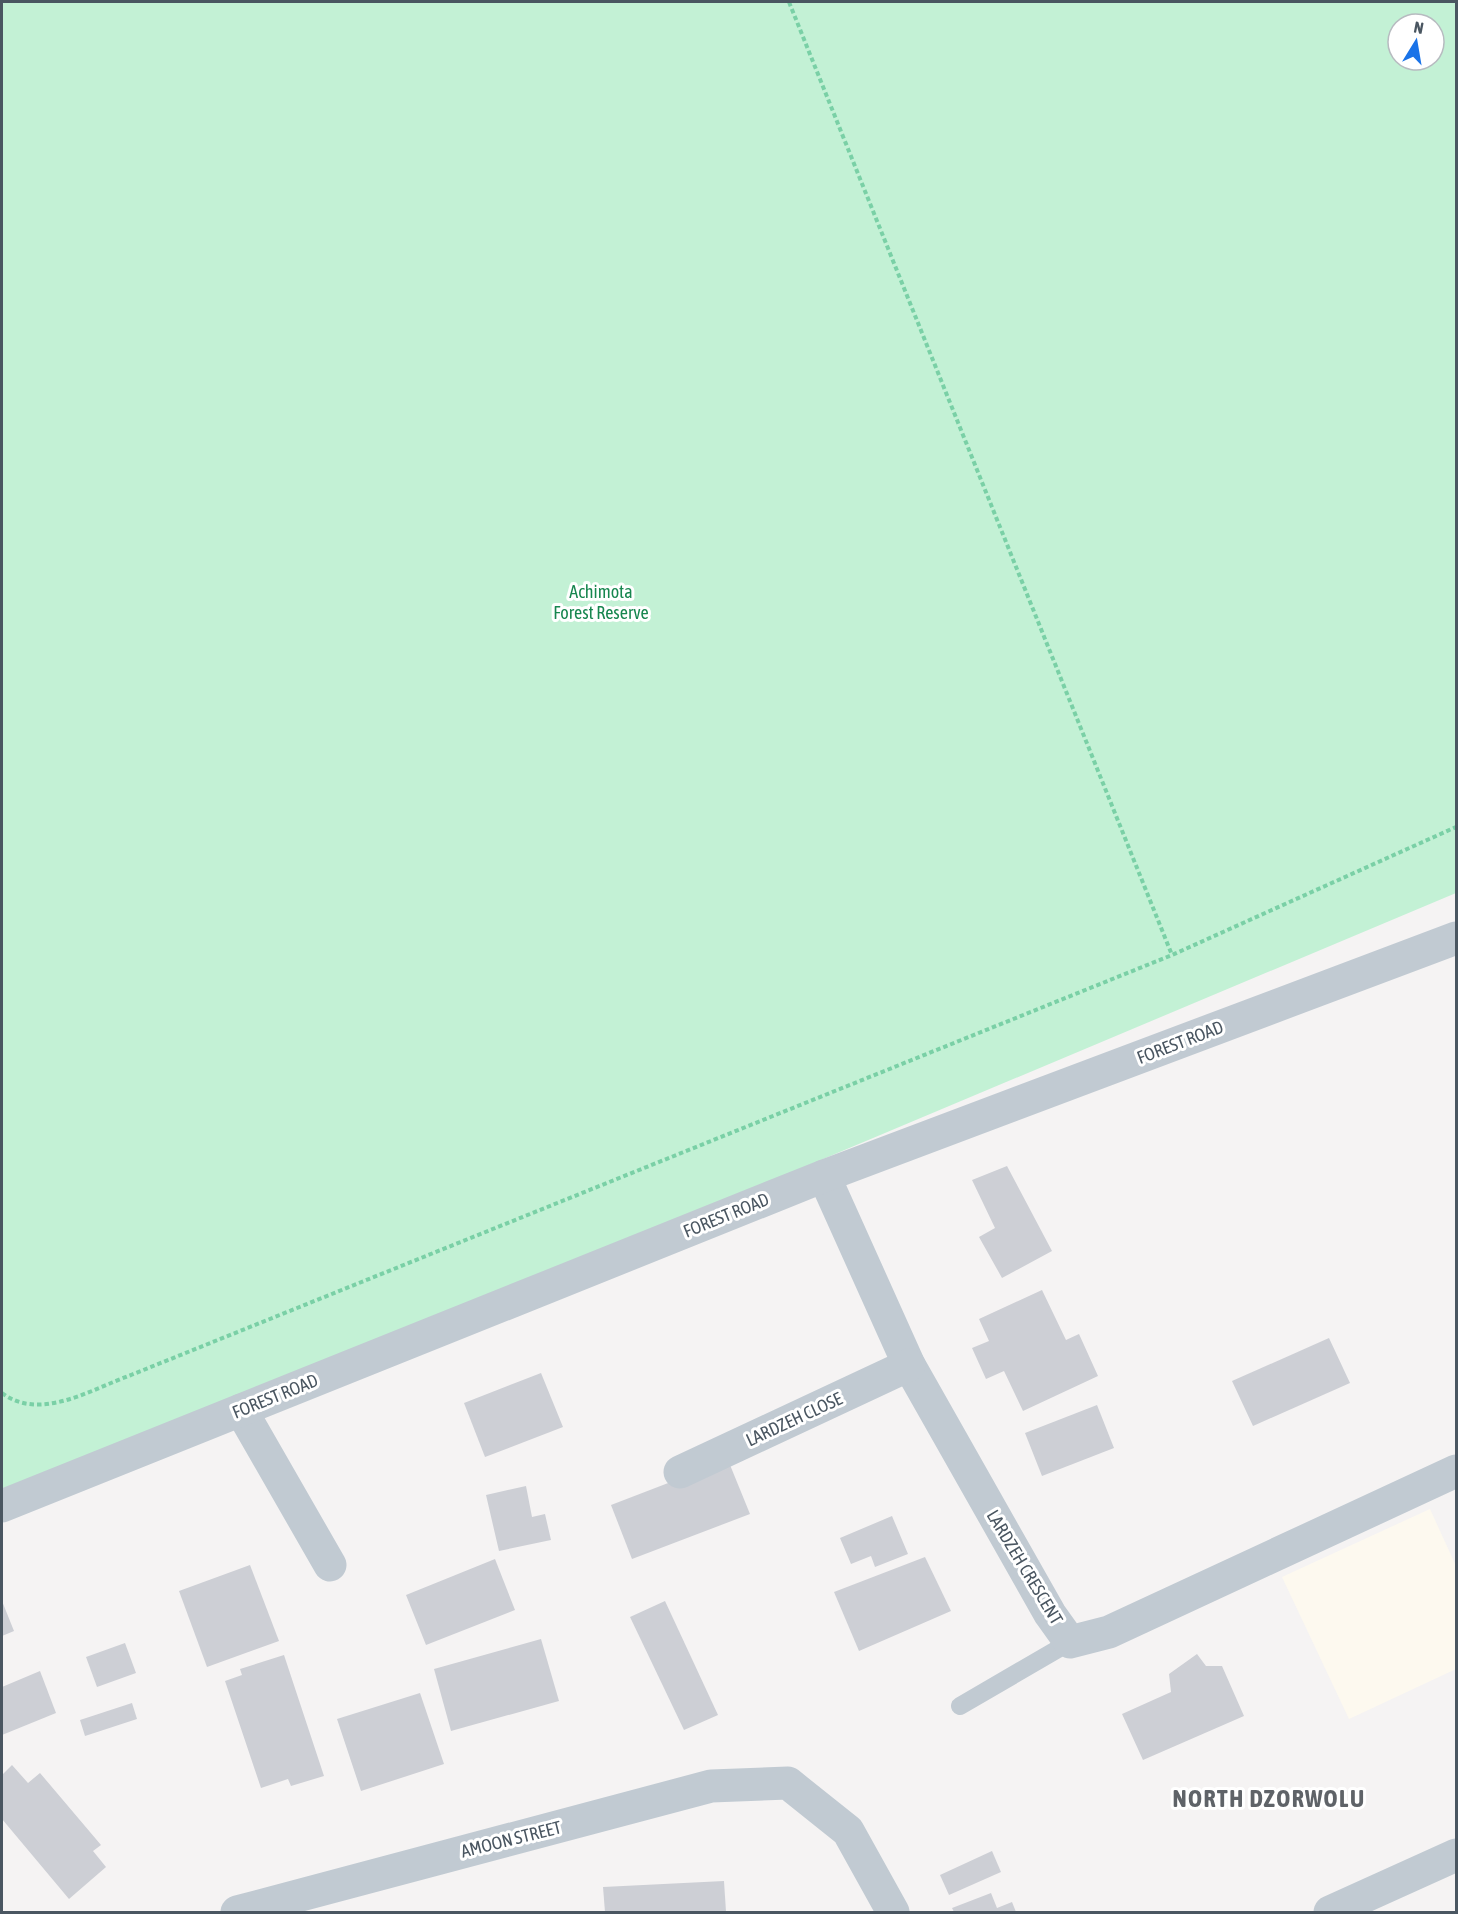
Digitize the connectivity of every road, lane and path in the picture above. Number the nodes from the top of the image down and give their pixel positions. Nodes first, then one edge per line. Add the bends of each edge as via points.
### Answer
1 (789, 2) edge
2 (1456, 827) edge
3 (1456, 938) edge
4 (1172, 955) junction
5 (824, 1176) junction
6 (909, 1365) junction
7 (2, 1393) edge
8 (241, 1410) junction
9 (1456, 1471) edge
10 (680, 1472) dead end
11 (2, 1506) edge
12 (330, 1565) dead end
13 (1070, 1642) junction
14 (960, 1706) dead end
15 (1456, 1855) edge
16 (237, 1912) edge
17 (892, 1912) edge
18 (1330, 1912) edge

1 - 4 path
2 - 4 path
3 - 5 street, FOREST ROAD
4 - 7 path via 131,1375 48,1405 29,1406
5 - 6 street, LARDZEH CRESCENT
5 - 8 street, FOREST ROAD
6 - 10 street, LARDZEH CLOSE
6 - 13 street, LARDZEH CRESCENT via 1050,1614
8 - 11 street, FOREST ROAD
8 - 12 street
9 - 13 street, LARDZEH CRESCENT via 1109,1632
13 - 14 lane
15 - 18 street
16 - 17 street, AMOON STREET via 711,1786 788,1783 848,1831

